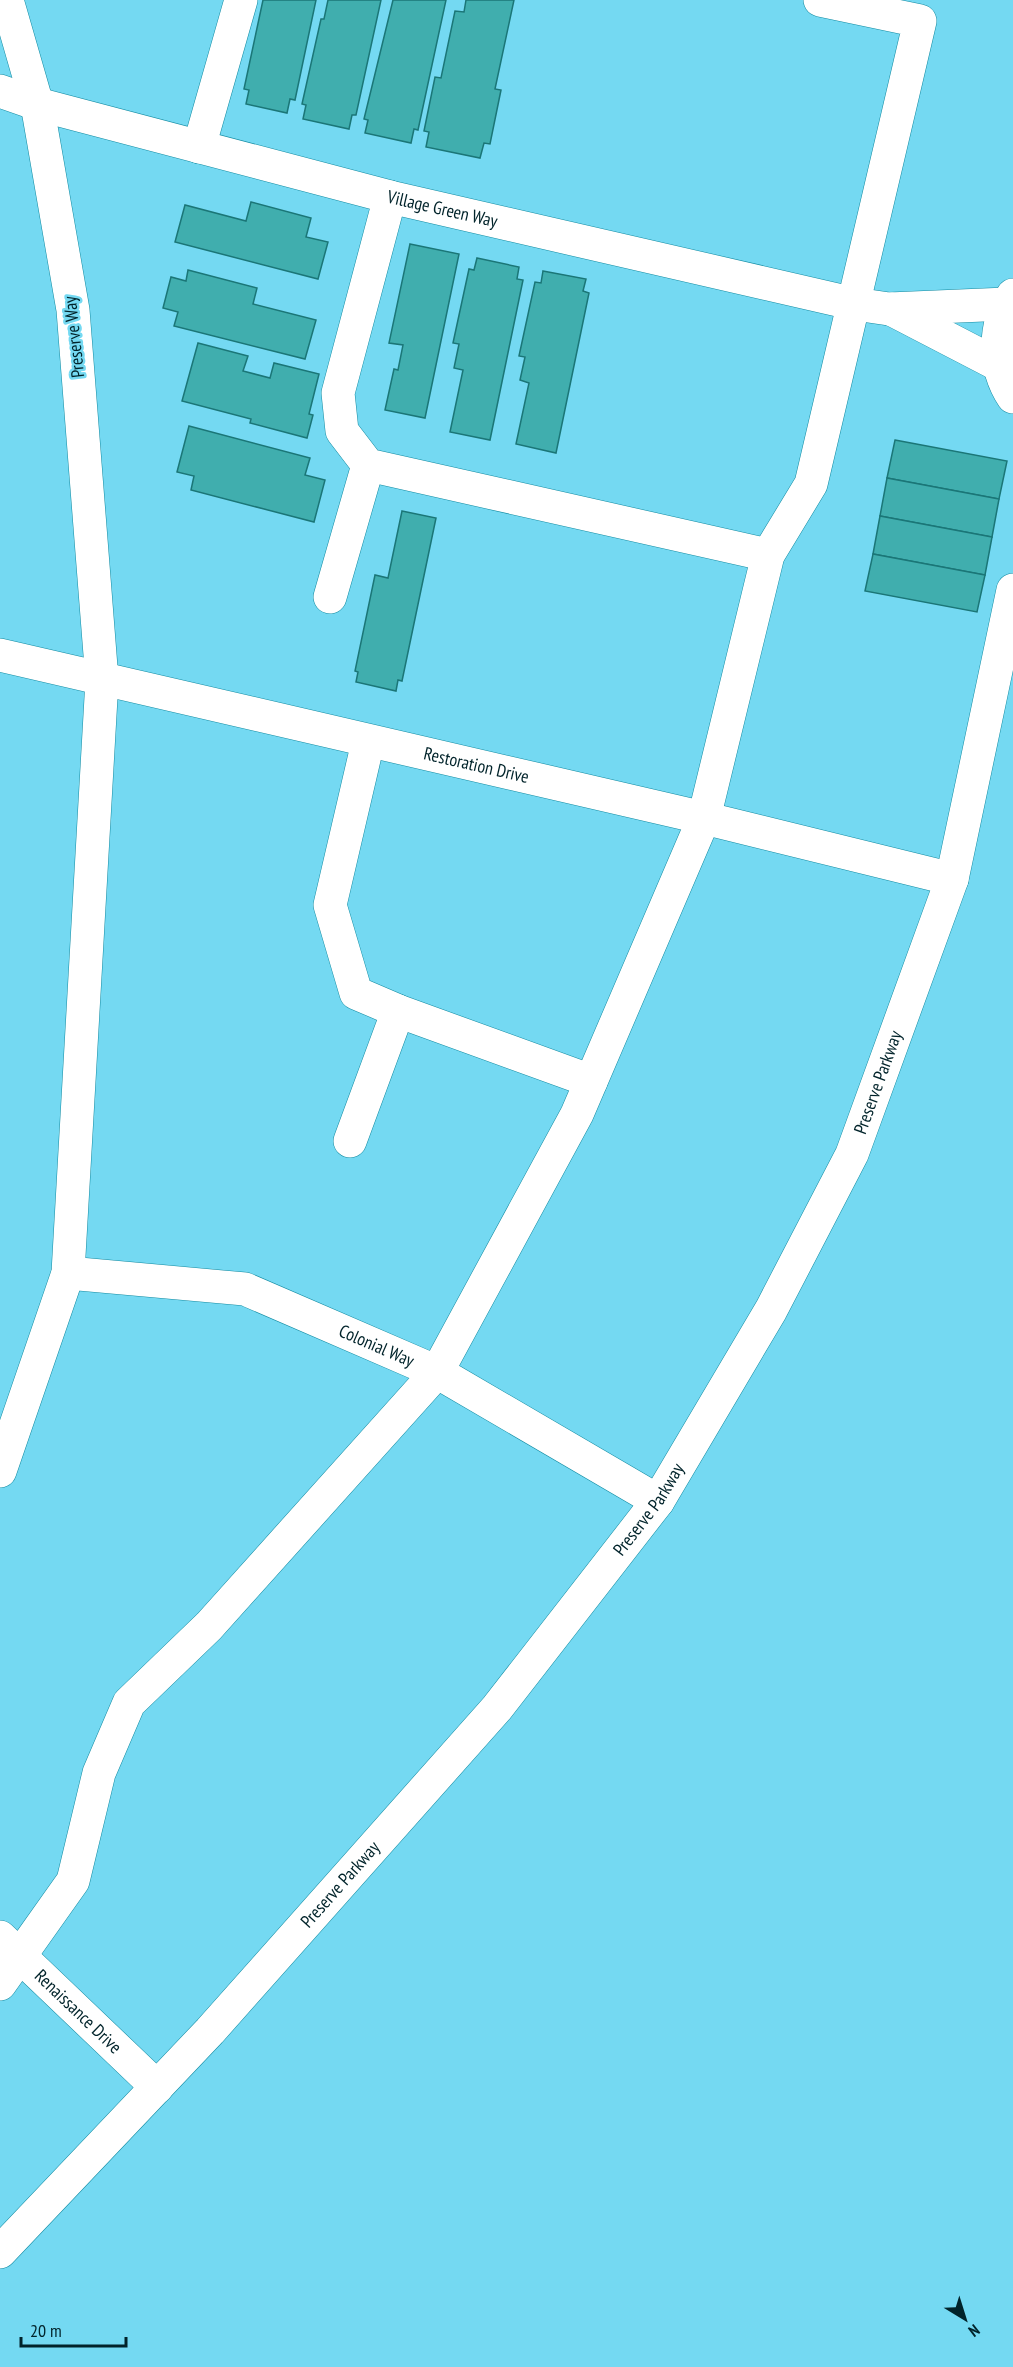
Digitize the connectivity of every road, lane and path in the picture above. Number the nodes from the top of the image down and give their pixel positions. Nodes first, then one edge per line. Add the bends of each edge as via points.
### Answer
1 (7, 0) edge
2 (241, 0) edge
3 (820, 0) edge
4 (0, 91) edge
5 (38, 104) junction
6 (199, 147) junction
7 (390, 197) junction
8 (1010, 300) edge
9 (855, 304) junction
10 (889, 309) junction
11 (999, 364) junction
12 (1013, 397) edge
13 (368, 465) junction
14 (768, 555) junction
15 (1013, 595) edge
16 (330, 597) dead end
17 (0, 655) edge
18 (102, 680) junction
19 (368, 742) junction
20 (704, 818) junction
21 (952, 879) junction
22 (398, 1011) junction
23 (591, 1081) junction
24 (350, 1141) dead end
25 (68, 1273) junction
26 (437, 1372) junction
27 (0, 1471) edge
28 (658, 1501) junction
29 (11, 1947) edge
30 (0, 1984) edge
31 (157, 2087) junction
32 (0, 2252) edge

1 - 5 street, Preserve Way
2 - 6 street
3 - 9 street via 920,21
4 - 5 street, Village Green Way
5 - 6 street, Village Green Way
5 - 18 street, Preserve Way via 73,310
6 - 7 street, Village Green Way
7 - 9 street, Village Green Way
7 - 13 street via 339,393 342,432
8 - 10 street, Village Green Way
8 - 11 street via 998,334
9 - 10 street, Village Green Way
9 - 14 street via 811,484
10 - 11 street, Village Green Way
11 - 12 street
13 - 14 street
13 - 16 street
14 - 20 street
15 - 21 street, Preserve Parkway
17 - 18 street, Restoration Drive
18 - 19 street, Restoration Drive
18 - 25 street, Preserve Way
19 - 20 street, Restoration Drive
19 - 22 street via 330,905 356,993
20 - 21 street, Restoration Drive
20 - 23 street
21 - 28 street, Preserve Parkway via 852,1154 771,1310
22 - 23 street
22 - 24 street
23 - 26 street via 577,1114
25 - 26 street, Colonial Way via 245,1289
25 - 27 street, Preserve Way
26 - 28 street, Colonial Way
26 - 29 street via 209,1626 129,1703 99,1773 74,1881
28 - 31 street, Preserve Parkway via 497,1708
29 - 30 street
29 - 31 street, Renaissance Drive
31 - 32 street, Preserve Parkway

